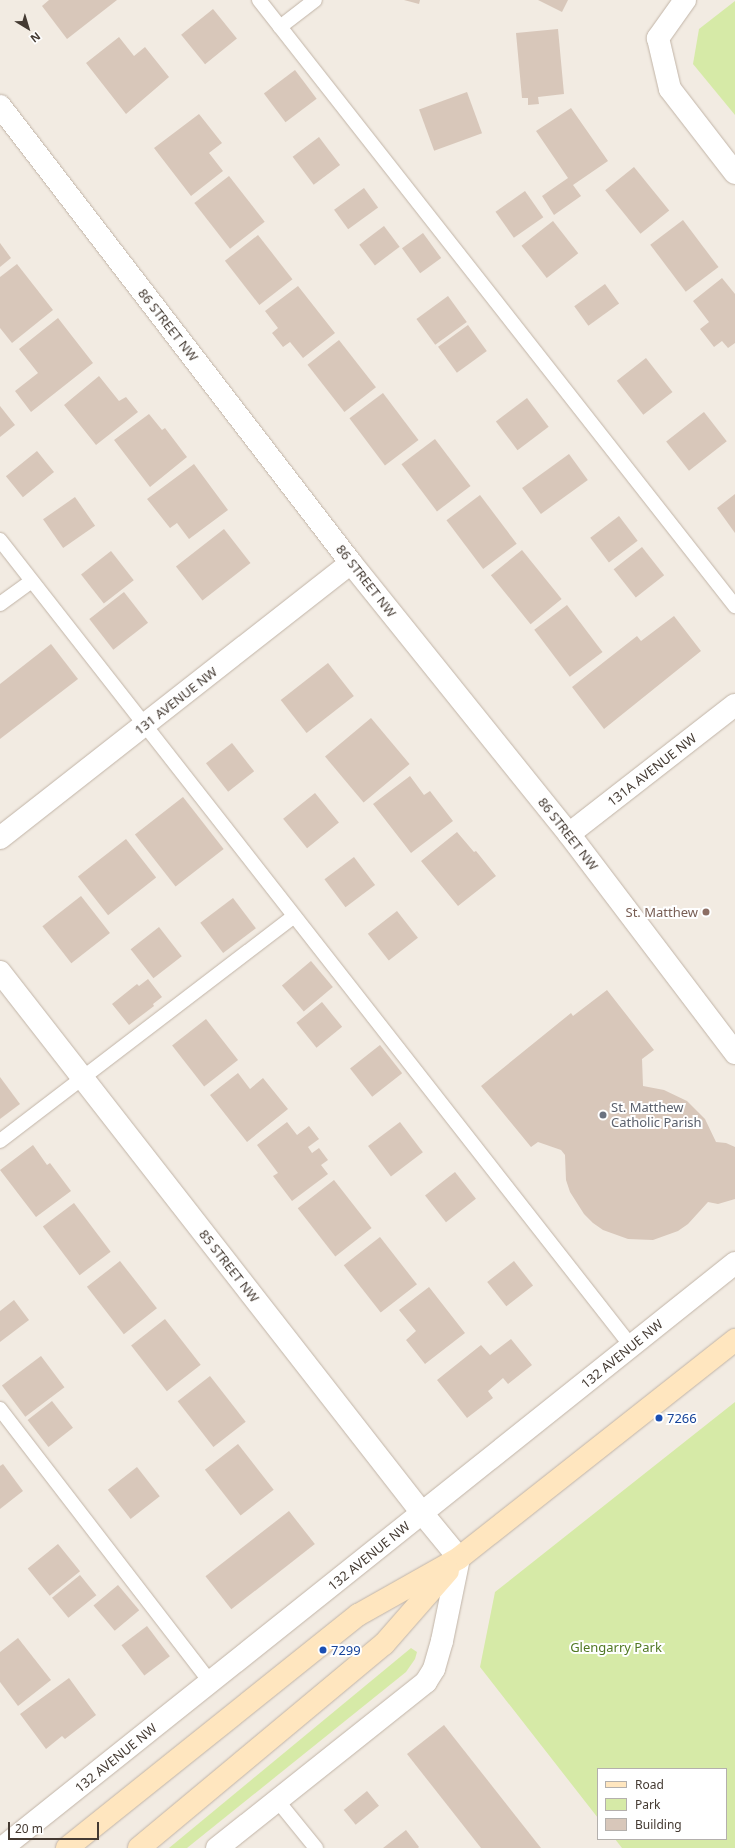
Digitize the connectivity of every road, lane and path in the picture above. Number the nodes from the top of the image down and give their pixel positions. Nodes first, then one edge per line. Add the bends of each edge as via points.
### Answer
1 (259, 0) edge
2 (315, 0) edge
3 (685, 0) edge
4 (280, 27) junction
5 (0, 106) edge
6 (735, 173) edge
7 (0, 540) edge
8 (351, 563) junction
9 (32, 581) junction
10 (0, 604) edge
11 (735, 606) edge
12 (735, 705) edge
13 (144, 725) junction
14 (569, 834) junction
15 (0, 838) edge
16 (294, 917) junction
17 (0, 972) edge
18 (735, 1053) edge
19 (82, 1078) junction
20 (0, 1141) edge
21 (735, 1263) edge
22 (735, 1340) edge
23 (631, 1346) junction
24 (0, 1409) edge
25 (422, 1513) junction
26 (459, 1558) junction
27 (210, 1682) junction
28 (277, 1800) junction
29 (2, 1848) edge
30 (67, 1848) edge
31 (139, 1848) edge
32 (217, 1848) edge
33 (316, 1848) edge

1 - 4 lane
2 - 4 lane
3 - 6 street via 658,38 670,90
4 - 11 lane
5 - 8 street, 86 STREET NW
7 - 9 lane
8 - 13 street, 131 AVENUE NW
8 - 14 street, 86 STREET NW
9 - 10 lane
9 - 13 lane
12 - 14 street, 131A AVENUE NW
13 - 15 street, 131 AVENUE NW
13 - 16 lane
14 - 18 street, 86 STREET NW
16 - 19 lane
16 - 23 lane
17 - 19 street, 85 STREET NW
19 - 20 lane
19 - 25 street, 85 STREET NW
21 - 23 street, 132 AVENUE NW
22 - 26 street
23 - 25 street, 132 AVENUE NW
24 - 27 lane
25 - 26 street, 85 STREET NW
25 - 27 street, 132 AVENUE NW
26 - 28 street via 442,1641 434,1668 426,1682
26 - 30 street via 358,1615
26 - 31 street via 384,1644
27 - 29 street, 132 AVENUE NW
28 - 32 street
28 - 33 lane

